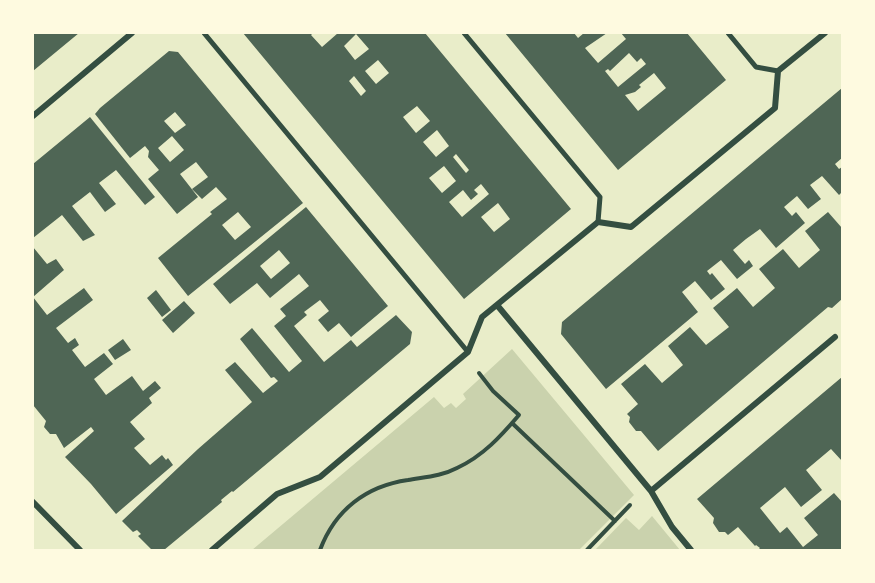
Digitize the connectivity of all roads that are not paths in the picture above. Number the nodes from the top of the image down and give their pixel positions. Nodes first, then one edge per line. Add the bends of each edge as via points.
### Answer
1 (132, 33) edge
2 (204, 33) edge
3 (464, 33) edge
4 (728, 33) edge
5 (825, 33) edge
6 (778, 71) junction
7 (33, 116) edge
8 (598, 222) junction
9 (497, 304) junction
10 (835, 337) dead end
11 (468, 352) junction
12 (651, 491) junction
13 (33, 502) edge
14 (80, 550) edge
15 (212, 550) edge
16 (691, 550) edge

1 - 7 street
2 - 11 street
3 - 8 street via 600,197
4 - 6 street via 756,67
5 - 6 street
6 - 8 street via 775,108 631,227
8 - 9 street
9 - 11 street via 482,317
9 - 12 street
10 - 12 street
11 - 15 street via 320,477 277,494
12 - 16 street
13 - 14 street

